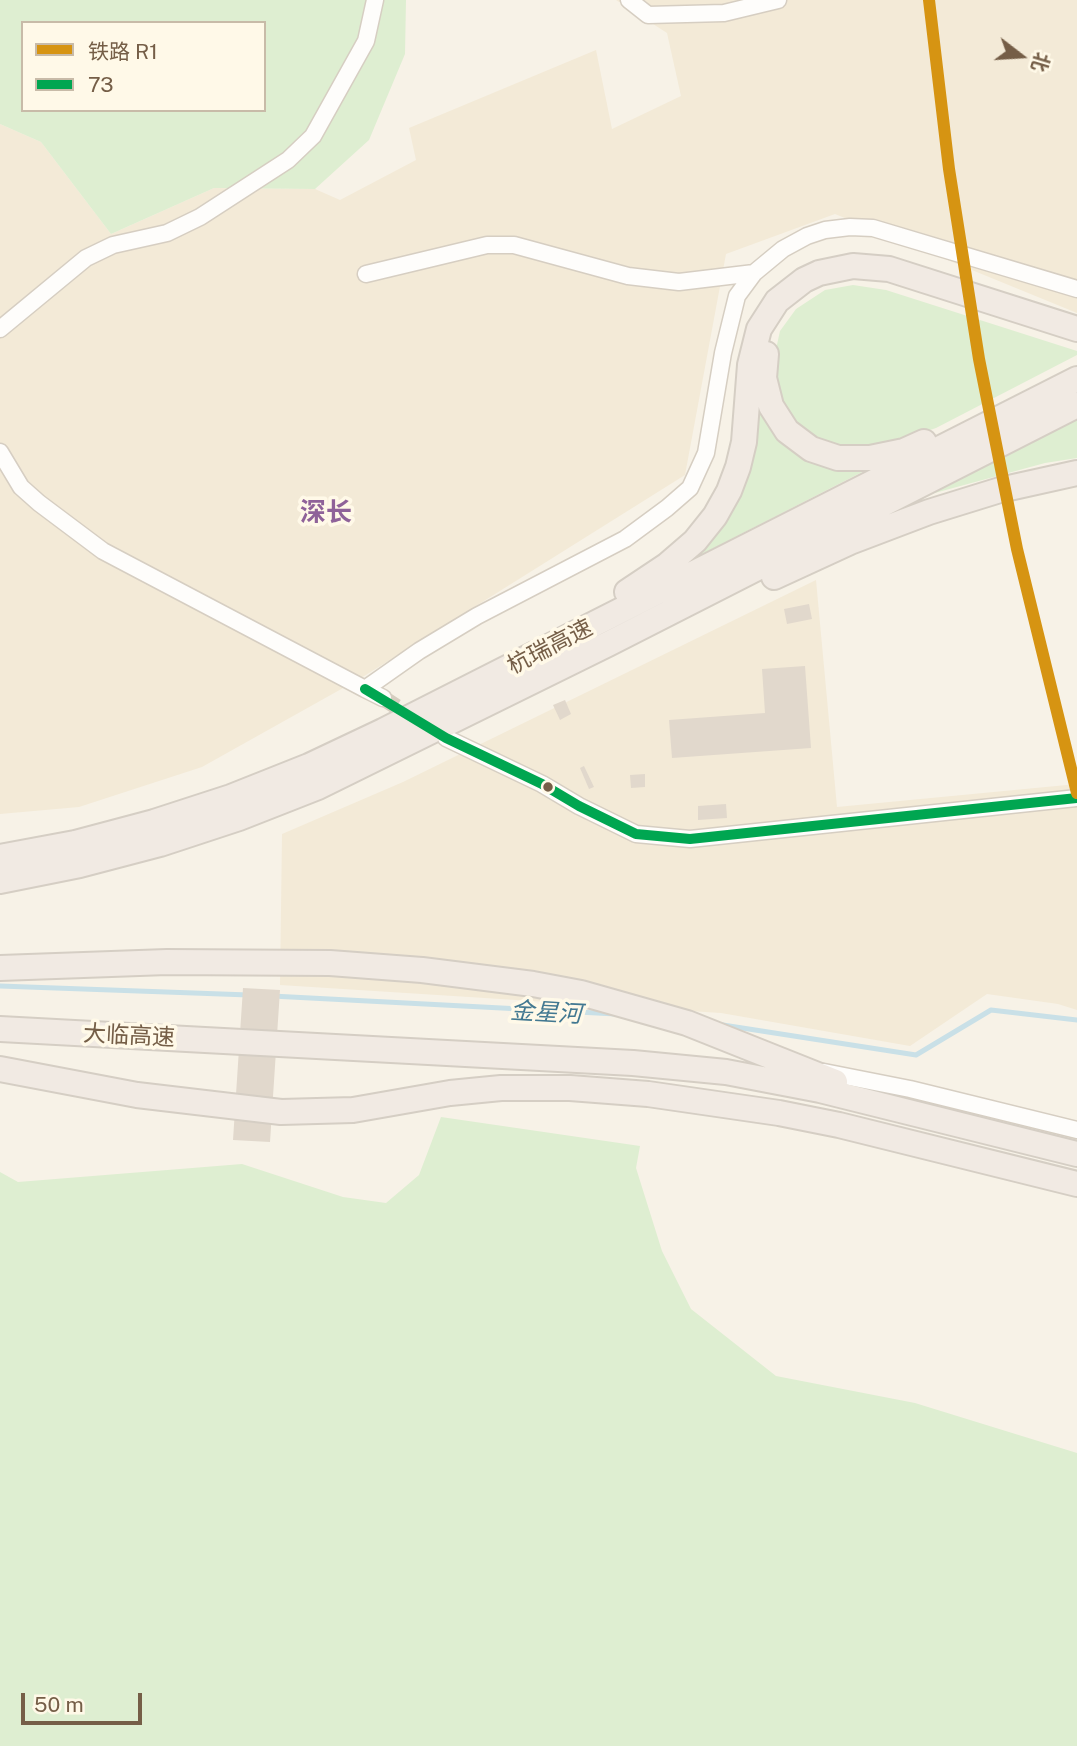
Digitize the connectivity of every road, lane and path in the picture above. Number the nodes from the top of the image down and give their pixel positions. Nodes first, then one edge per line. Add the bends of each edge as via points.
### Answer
1 (375, 0) edge
2 (629, 0) edge
3 (778, 0) edge
4 (754, 273) junction
5 (366, 274) dead end
6 (1077, 289) edge
7 (0, 329) edge
8 (1077, 329) edge
9 (1077, 342) edge
10 (1073, 390) edge
11 (0, 452) edge
12 (1077, 473) edge
13 (608, 644) junction
14 (522, 661) junction
15 (365, 689) junction
16 (383, 698) tunnel mouth
17 (446, 738) dead end
18 (1077, 799) edge
19 (0, 858) edge
20 (0, 881) edge
21 (0, 968) edge
22 (0, 1029) edge
23 (797, 1066) junction
24 (0, 1069) edge
25 (904, 1111) junction
26 (1077, 1130) edge
27 (898, 1139) junction
28 (1077, 1154) edge
29 (1077, 1184) edge

1 - 7 street via 366,41 313,136 288,160 200,218 86,258
2 - 3 street via 648,15 724,13
4 - 5 street via 679,282 628,276 514,245 487,245
4 - 6 street via 807,236 873,228
4 - 15 street via 737,296 706,453 690,488 625,539 477,615
8 - 14 highway via 889,270 853,266 804,280 777,301 759,329 738,467 715,516 666,566
9 - 10 highway via 900,285 858,279 823,286 798,300 778,321 764,363 771,406 788,431 811,449 853,459 904,450
10 - 13 highway, 杭瑞高速
10 - 14 highway, 杭瑞高速
11 - 15 street via 21,487 103,551
12 - 13 highway via 1000,490 904,522
13 - 20 highway, 杭瑞高速 via 278,803 147,848
14 - 19 highway, 杭瑞高速 via 347,748 231,797 115,833
15 - 16 street
17 - 18 street via 636,834 690,839
21 - 23 highway via 246,961 422,970 533,984 645,1010
22 - 25 highway, 大临高速 via 633,1063 726,1072
23 - 25 highway
23 - 26 street
24 - 27 highway via 137,1095 281,1112 331,1112 501,1087 570,1088 713,1102
25 - 27 highway
25 - 28 highway
27 - 29 highway

